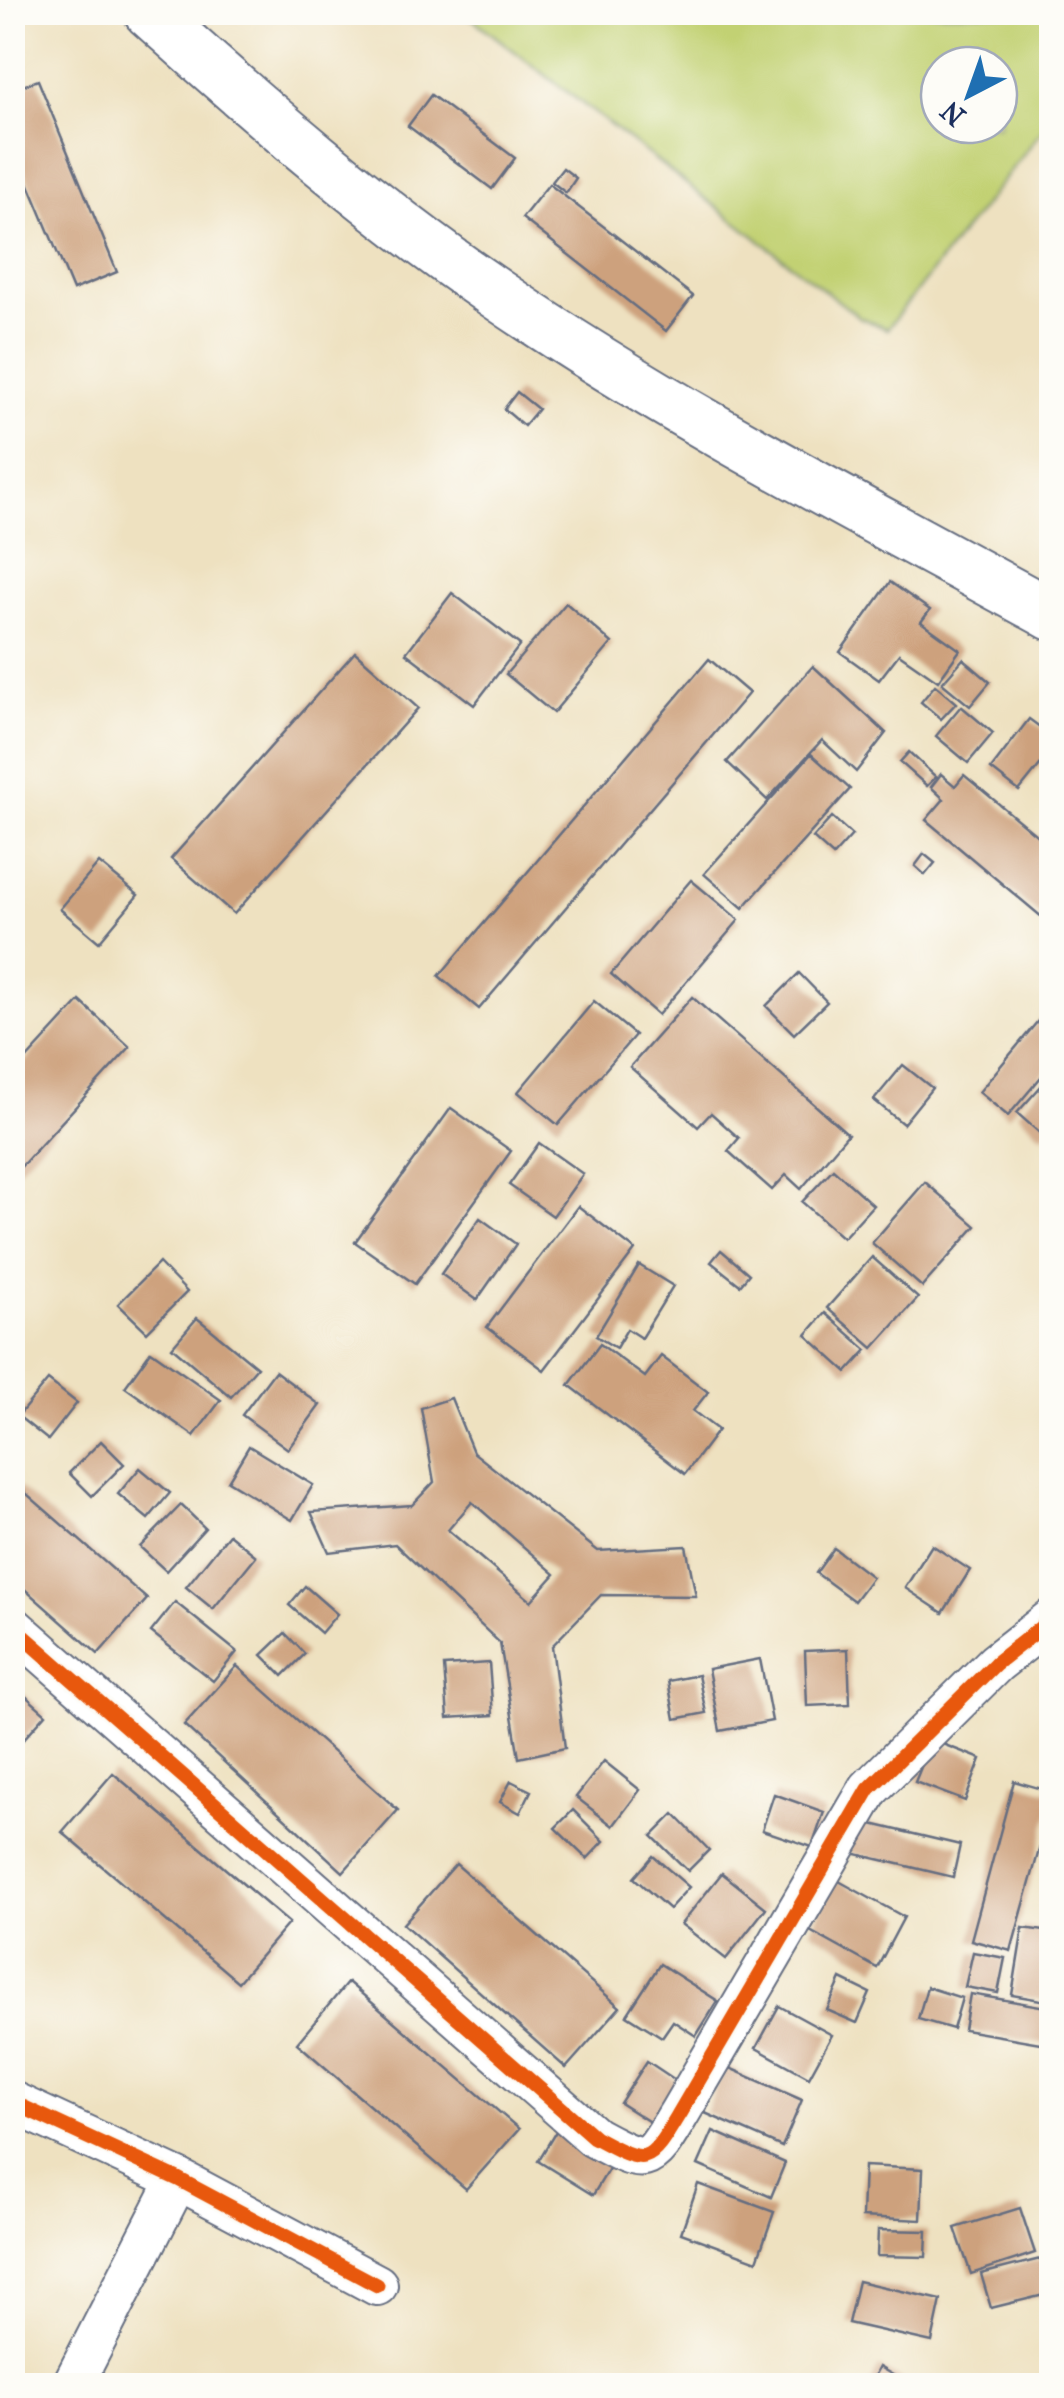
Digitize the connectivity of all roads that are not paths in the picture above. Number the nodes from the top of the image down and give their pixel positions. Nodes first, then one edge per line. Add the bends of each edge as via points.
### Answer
1 (149, 12) edge
2 (1052, 615) edge
3 (1052, 1618) edge
4 (12, 1626) edge
5 (12, 2102) edge
6 (178, 2179) junction
7 (377, 2285) dead end
8 (72, 2386) edge

1 - 2 main road via 262,114 493,292 730,439
3 - 4 street via 996,1663 868,1789 655,2155 645,2160 594,2137
5 - 6 street
6 - 7 street
6 - 8 street

